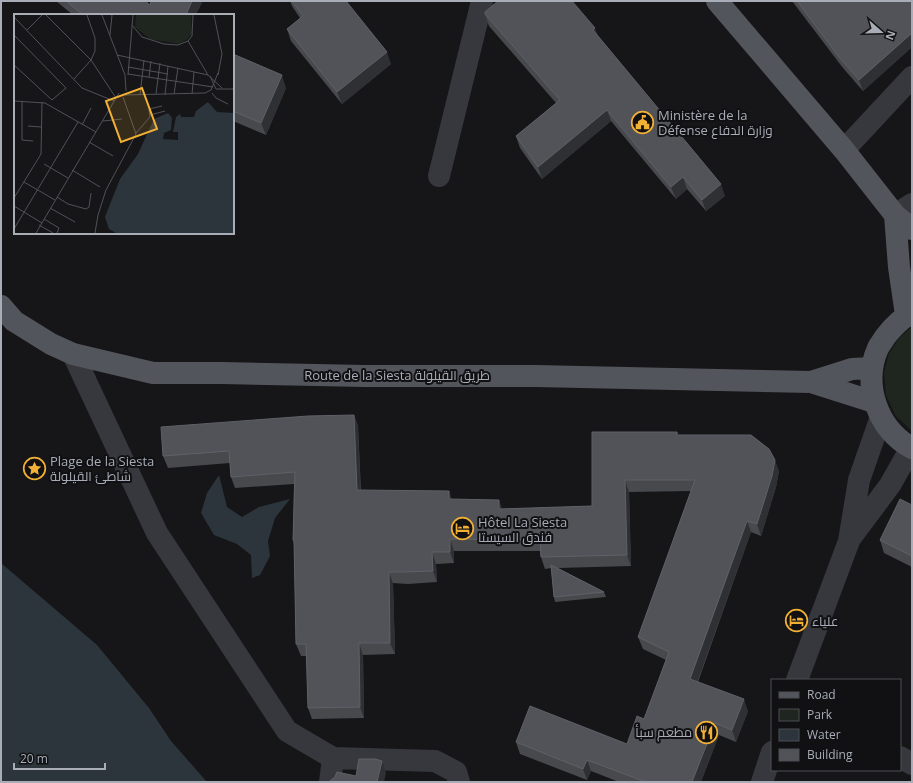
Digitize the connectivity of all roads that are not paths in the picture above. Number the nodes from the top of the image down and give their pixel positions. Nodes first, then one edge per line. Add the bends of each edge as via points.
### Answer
1 (482, 1) edge
2 (717, 1) edge
3 (912, 77) edge
4 (844, 150) junction
5 (439, 176) dead end
6 (904, 209) edge
7 (912, 229) edge
8 (1, 306) edge
9 (909, 314) edge
10 (73, 354) junction
11 (872, 368) junction
12 (811, 382) junction
13 (877, 409) junction
14 (911, 448) edge
15 (849, 540) junction
16 (797, 679) edge
17 (771, 755) edge
18 (334, 758) junction
19 (901, 758) edge
20 (912, 764) edge
21 (330, 782) edge
22 (459, 782) edge
23 (762, 782) edge

1 - 5 street
2 - 4 main road
3 - 4 street
4 - 6 main road
6 - 7 main road
6 - 9 main road via 899,267
8 - 10 main road, Route de la Siesta طريق القيلولة via 14,321 51,344
9 - 11 main road via 890,330 878,348
10 - 12 main road, Route de la Siesta طريق القيلولة via 153,373 536,376
10 - 18 street via 157,533 287,731
11 - 12 main road, Route de la Siesta طريق القيلولة via 852,368
11 - 13 main road via 871,385
12 - 13 main road, Route de la Siesta طريق القيلولة
13 - 14 main road via 893,435
13 - 15 street via 859,480
14 - 15 street via 890,485
15 - 16 street
17 - 23 street
18 - 21 street
18 - 22 street via 435,761 456,772
19 - 20 street

